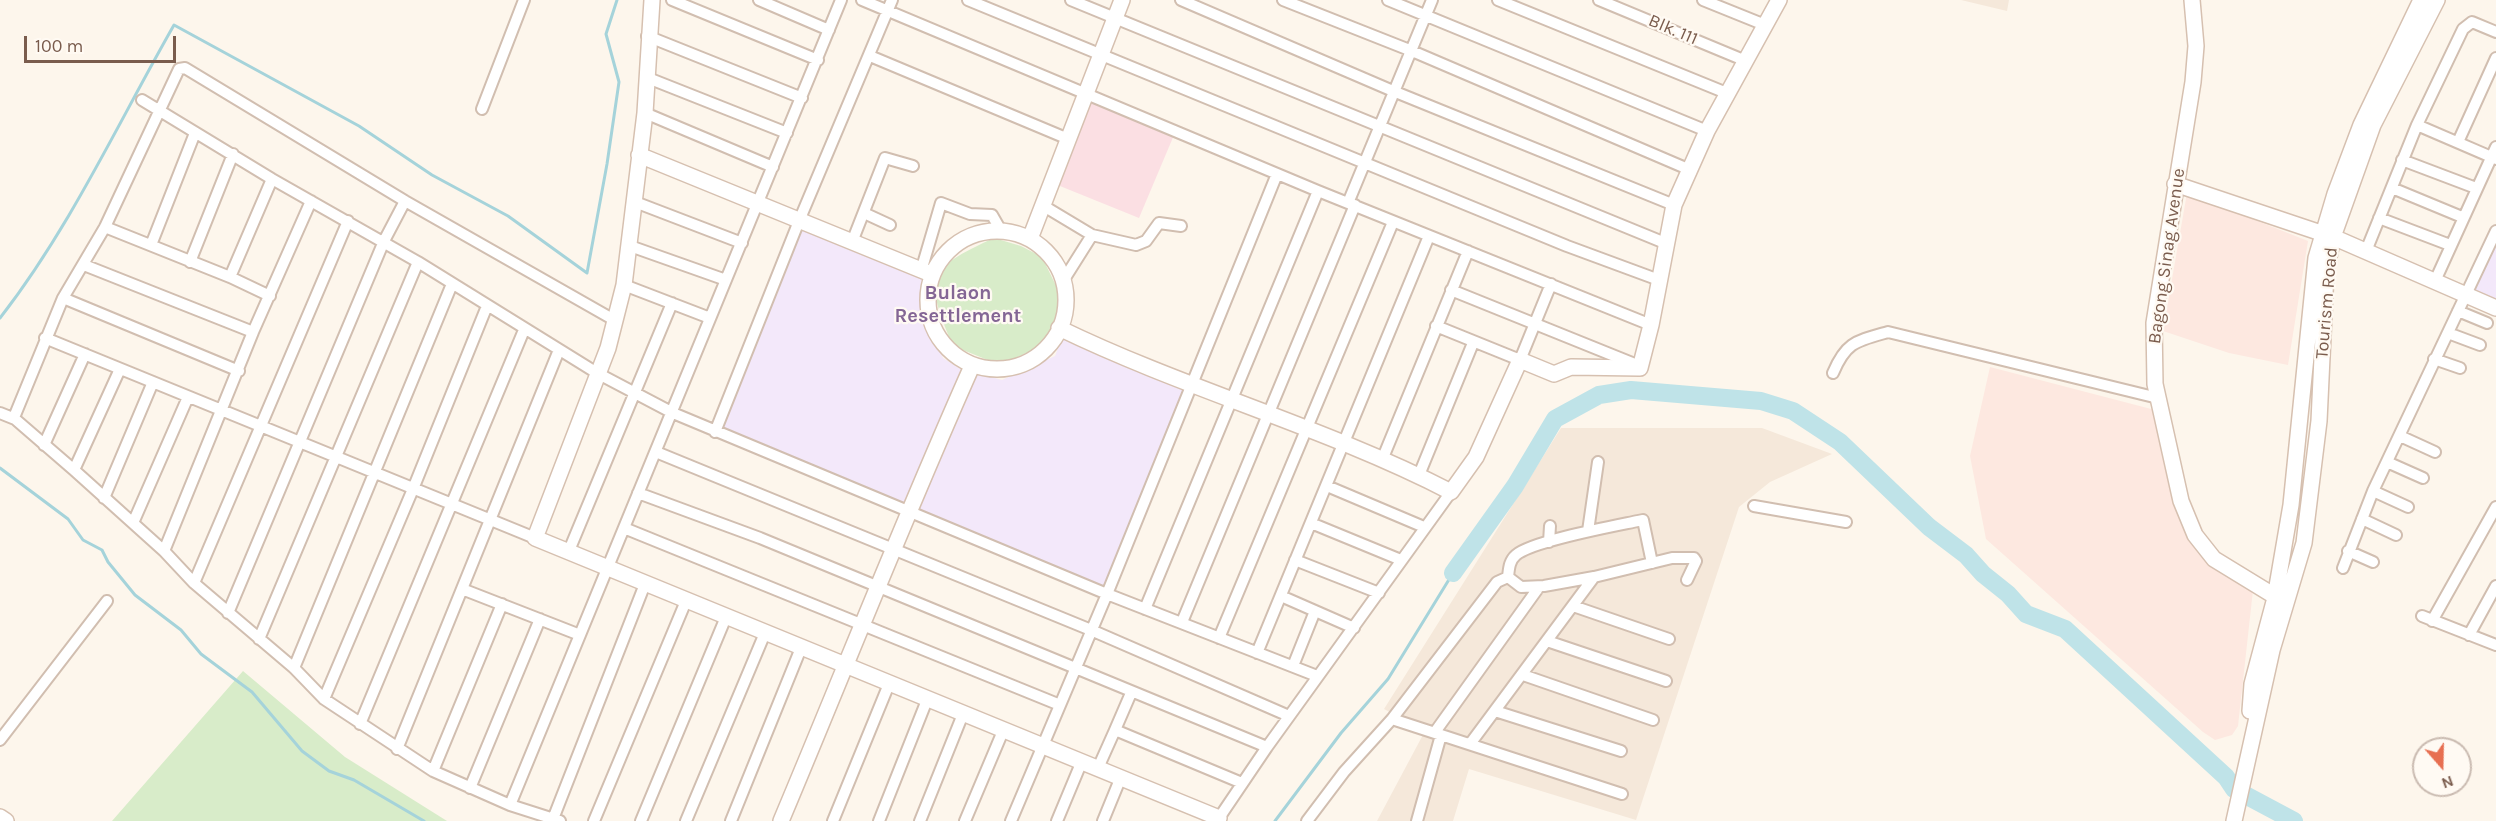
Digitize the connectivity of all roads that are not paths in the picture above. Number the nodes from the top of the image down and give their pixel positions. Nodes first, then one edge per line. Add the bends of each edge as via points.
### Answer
1 (524, 0) edge
2 (651, 0) edge
3 (672, 0) edge
4 (759, 0) edge
5 (842, 0) edge
6 (862, 0) edge
7 (968, 0) edge
8 (1071, 0) edge
9 (1122, 0) edge
10 (1181, 0) edge
11 (1283, 0) edge
12 (1388, 0) edge
13 (1432, 0) edge
14 (1498, 0) edge
15 (1599, 0) edge
16 (1703, 0) edge
17 (1779, 0) edge
18 (2192, 0) edge
19 (2421, 0) edge
20 (2437, 0) edge
21 (890, 5) edge
22 (1425, 15) junction
23 (1115, 18) junction
24 (1765, 25) junction
25 (829, 30) junction
26 (2496, 33) edge
27 (647, 36) junction
28 (1412, 51) junction
29 (1100, 55) junction
30 (870, 56) junction
31 (2496, 58) edge
32 (818, 60) junction
33 (1746, 61) junction
34 (648, 78) junction
35 (1084, 91) junction
36 (1393, 91) junction
37 (1729, 94) junction
38 (802, 98) junction
39 (142, 100) dead end
40 (482, 108) dead end
41 (159, 110) junction
42 (645, 113) junction
43 (2417, 125) junction
44 (1379, 126) junction
45 (1707, 131) junction
46 (787, 133) junction
47 (195, 134) junction
48 (1066, 138) junction
49 (2458, 142) junction
50 (233, 154) junction
51 (2494, 154) edge
52 (639, 155) junction
53 (2403, 160) junction
54 (1366, 161) junction
55 (913, 166) dead end
56 (773, 167) junction
57 (1688, 169) junction
58 (1277, 174) junction
59 (272, 179) junction
60 (2175, 184) junction
61 (2392, 188) junction
62 (2476, 188) junction
63 (1318, 191) junction
64 (311, 201) junction
65 (405, 201) junction
66 (635, 202) junction
67 (758, 203) junction
68 (1352, 204) junction
69 (1042, 205) junction
70 (1674, 205) junction
71 (864, 213) junction
72 (2462, 217) junction
73 (2379, 218) junction
74 (348, 221) junction
75 (799, 221) junction
76 (1393, 222) junction
77 (890, 225) dead end
78 (1181, 226) dead end
79 (105, 227) junction
80 (1000, 230) junction
81 (2496, 231) edge
82 (1092, 235) junction
83 (2328, 235) junction
84 (1031, 236) junction
85 (1430, 236) junction
86 (384, 241) junction
87 (852, 242) junction
88 (742, 243) junction
89 (1665, 243) junction
90 (151, 245) junction
91 (2450, 245) junction
92 (630, 246) junction
93 (1468, 251) junction
94 (2366, 251) junction
95 (418, 261) junction
96 (190, 262) junction
97 (84, 265) junction
98 (926, 272) junction
99 (230, 277) junction
100 (726, 280) junction
101 (1659, 280) junction
102 (1063, 281) junction
103 (2435, 281) junction
104 (452, 284) junction
105 (1551, 284) junction
106 (624, 285) junction
107 (1451, 290) junction
108 (2466, 294) junction
109 (270, 296) junction
110 (63, 298) junction
111 (672, 303) junction
112 (487, 306) junction
113 (2496, 308) edge
114 (2458, 311) junction
115 (710, 318) junction
116 (616, 321) junction
117 (2487, 323) dead end
118 (1534, 325) junction
119 (1651, 325) junction
120 (1436, 326) junction
121 (1059, 328) junction
122 (524, 330) junction
123 (253, 332) junction
124 (2448, 333) junction
125 (45, 338) junction
126 (1473, 343) junction
127 (2480, 345) dead end
128 (559, 350) junction
129 (85, 354) junction
130 (1520, 360) junction
131 (2434, 360) junction
132 (972, 366) junction
133 (1641, 366) junction
134 (2460, 368) dead end
135 (120, 369) junction
136 (239, 371) junction
137 (597, 373) junction
138 (1833, 373) dead end
139 (153, 382) junction
140 (1192, 385) junction
141 (633, 392) junction
142 (188, 397) junction
143 (2158, 398) junction
144 (1232, 400) junction
145 (221, 410) junction
146 (0, 413) edge
147 (673, 413) junction
148 (1270, 414) junction
149 (15, 419) junction
150 (260, 426) junction
151 (1306, 429) junction
152 (716, 432) junction
153 (2400, 436) junction
154 (300, 443) junction
155 (1346, 444) junction
156 (44, 445) junction
157 (656, 452) junction
158 (2435, 452) dead end
159 (337, 458) junction
160 (1382, 460) junction
161 (1598, 462) dead end
162 (2387, 462) junction
163 (74, 470) junction
164 (375, 473) junction
165 (1419, 475) junction
166 (2423, 478) dead end
167 (1327, 486) junction
168 (413, 489) junction
169 (2373, 491) junction
170 (1451, 492) junction
171 (638, 493) junction
172 (104, 498) junction
173 (453, 505) junction
174 (1754, 506) dead end
175 (2408, 507) dead end
176 (2496, 507) edge
177 (908, 509) junction
178 (2362, 519) junction
179 (491, 521) junction
180 (1846, 522) dead end
181 (133, 523) junction
182 (1311, 523) junction
183 (1550, 526) dead end
184 (1424, 527) junction
185 (624, 528) junction
186 (1588, 531) junction
187 (2396, 535) dead end
188 (535, 538) junction
189 (1549, 542) junction
190 (893, 549) junction
191 (164, 551) junction
192 (2348, 551) junction
193 (568, 553) junction
194 (1295, 560) junction
195 (1401, 560) junction
196 (2373, 562) dead end
197 (1652, 563) junction
198 (2343, 568) dead end
199 (607, 569) junction
200 (1508, 577) junction
201 (1594, 577) junction
202 (1687, 580) dead end
203 (194, 583) junction
204 (645, 584) junction
205 (2496, 586) edge
206 (878, 587) junction
207 (1539, 587) junction
208 (462, 589) junction
209 (1378, 593) junction
210 (1107, 594) junction
211 (1281, 596) junction
212 (2281, 600) junction
213 (107, 601) dead end
214 (686, 601) junction
215 (502, 604) junction
216 (1573, 606) junction
217 (1145, 609) junction
218 (1315, 611) junction
219 (228, 613) junction
220 (726, 617) junction
221 (540, 619) junction
222 (1182, 622) junction
223 (863, 626) junction
224 (1354, 628) junction
225 (1091, 630) junction
226 (765, 633) junction
227 (580, 635) junction
228 (2469, 635) junction
229 (1219, 638) junction
230 (260, 639) junction
231 (1669, 639) dead end
232 (1547, 641) junction
233 (2494, 641) edge
234 (801, 648) junction
235 (1257, 653) junction
236 (846, 666) junction
237 (1293, 666) junction
238 (294, 668) junction
239 (1075, 669) junction
240 (1523, 675) junction
241 (1317, 676) junction
242 (1666, 681) dead end
243 (889, 684) junction
244 (1131, 693) junction
245 (324, 699) junction
246 (927, 700) junction
247 (1060, 705) junction
248 (1495, 711) junction
249 (963, 714) junction
250 (1289, 716) junction
251 (1392, 719) junction
252 (1653, 720) dead end
253 (360, 724) junction
254 (2252, 726) junction
255 (1115, 730) junction
256 (1003, 731) junction
257 (1438, 733) junction
258 (0, 740) edge
259 (1041, 744) junction
260 (1470, 744) junction
261 (1267, 747) junction
262 (397, 749) junction
263 (1621, 751) dead end
264 (1082, 761) junction
265 (1098, 768) junction
266 (433, 771) junction
267 (1121, 777) junction
268 (1242, 783) junction
269 (470, 788) junction
270 (1622, 794) dead end
271 (510, 805) junction
272 (0, 817) edge
273 (1218, 819) edge
274 (556, 820) edge
275 (1107, 820) edge
276 (6, 821) edge
277 (594, 821) edge
278 (641, 821) edge
279 (686, 821) edge
280 (731, 821) edge
281 (781, 821) edge
282 (833, 821) edge
283 (879, 821) edge
284 (920, 821) edge
285 (965, 821) edge
286 (1011, 821) edge
287 (1057, 821) edge
288 (1306, 821) edge
289 (1417, 821) edge
290 (2228, 821) edge
291 (2234, 821) edge

1 - 40 street
2 - 27 street
3 - 32 street
4 - 25 street
5 - 25 street
6 - 21 street
7 - 29 street
8 - 23 street
9 - 23 street
10 - 36 street
11 - 28 street
12 - 22 street
13 - 22 street
14 - 37 street
15 - 33 street, Blk. 111
16 - 24 street
17 - 24 street
18 - 60 street, Bagong Sinag Avenue via 2196,46 2193,82
19 - 83 street, Tourism Road via 2361,125
20 - 83 street, Tourism Road via 2373,125
21 - 30 street
21 - 35 street
22 - 28 street
22 - 45 street
23 - 29 street
23 - 44 street
24 - 33 street
25 - 32 street
26 - 43 street via 2472,22 2463,29
27 - 34 street
27 - 38 street
28 - 36 street
28 - 57 street
29 - 35 street
29 - 54 street
30 - 48 street
30 - 75 street
31 - 49 street
32 - 38 street
33 - 37 street
34 - 42 street
34 - 46 street
35 - 48 street
35 - 58 street
36 - 44 street
36 - 70 street
37 - 45 street
38 - 46 street
39 - 41 street
41 - 47 street
41 - 65 street via 176,72 185,68
41 - 79 street
42 - 52 street
42 - 56 street
43 - 49 street
43 - 53 street
44 - 54 street
44 - 89 street
45 - 57 street
46 - 56 street
47 - 50 street
47 - 90 street
48 - 69 street
49 - 51 street
50 - 59 street
50 - 96 street
51 - 62 street
52 - 66 street
52 - 67 street
53 - 61 street
53 - 62 street
54 - 68 street
54 - 101 street
55 - 71 street via 885,158
56 - 67 street
57 - 70 street
58 - 63 street
58 - 140 street
59 - 64 street
59 - 99 street
60 - 83 street
60 - 143 street, Bagong Sinag Avenue via 2154,323 2153,367
61 - 72 street
61 - 73 street
62 - 72 street
63 - 68 street
63 - 144 street
64 - 74 street
64 - 109 street
65 - 86 street
65 - 116 street
66 - 88 street
66 - 92 street
67 - 75 street
67 - 88 street
68 - 76 street
68 - 148 street
69 - 82 street
69 - 84 street
70 - 89 street
71 - 77 street
71 - 87 street
72 - 91 street
73 - 91 street
73 - 94 street
74 - 86 street
74 - 150 street
75 - 87 street
75 - 152 street
76 - 85 street
76 - 151 street
78 - 82 street via 1160,223 1146,241 1136,245
79 - 90 street
79 - 97 street
80 - 84 street
80 - 98 street via 968,237
80 - 98 street via 992,215 970,214 941,203
81 - 108 street
82 - 102 street
83 - 94 street
83 - 212 street, Tourism Road via 2312,278 2307,363
84 - 102 street via 1049,252
85 - 93 street
85 - 155 street
86 - 95 street
86 - 154 street
87 - 98 street
88 - 100 street
89 - 101 street
90 - 96 street
91 - 103 street
92 - 100 street
92 - 106 street
93 - 105 street
93 - 107 street
94 - 103 street
95 - 104 street
95 - 159 street
96 - 99 street
97 - 110 street
97 - 123 street
98 - 132 street via 926,306 934,332 947,350
99 - 109 street
100 - 115 street
101 - 119 street
102 - 121 street via 1068,293
103 - 108 street
104 - 112 street
104 - 164 street
105 - 118 street
105 - 119 street
106 - 111 street
106 - 116 street
107 - 118 street
107 - 120 street
108 - 113 street
108 - 114 street
109 - 123 street
110 - 125 street
110 - 136 street
111 - 115 street
111 - 141 street
112 - 122 street
112 - 168 street
114 - 117 street
114 - 124 street
115 - 147 street
116 - 137 street
118 - 130 street
118 - 133 street
119 - 133 street
120 - 126 street
120 - 160 street
121 - 132 street via 1049,345 1031,360 1003,369
121 - 140 street
122 - 128 street
122 - 173 street
123 - 136 street
124 - 127 street
124 - 131 street
125 - 129 street
125 - 149 street
126 - 130 street
126 - 165 street
128 - 137 street
128 - 179 street
129 - 135 street
129 - 156 street
130 - 133 street via 1554,374 1571,367 1637,370
130 - 170 street via 1476,457
131 - 134 street
131 - 153 street
132 - 177 street
135 - 139 street
135 - 163 street
136 - 145 street
137 - 141 street
137 - 188 street
138 - 143 street via 1842,352 1862,339 1888,332
139 - 142 street
139 - 172 street
140 - 144 street
140 - 210 street
141 - 147 street
141 - 193 street
142 - 145 street
142 - 181 street
143 - 212 street, Bagong Sinag Avenue via 2181,501 2194,535 2214,559
144 - 148 street
144 - 217 street
145 - 150 street
145 - 191 street
146 - 149 street
147 - 152 street
147 - 157 street
148 - 151 street
148 - 222 street
149 - 156 street
150 - 154 street
150 - 203 street
151 - 155 street
151 - 229 street
152 - 177 street
153 - 158 street
153 - 162 street
154 - 159 street
154 - 219 street
155 - 160 street
155 - 167 street
156 - 163 street
157 - 171 street
157 - 190 street
159 - 164 street
159 - 230 street
160 - 165 street
161 - 186 street
162 - 166 street
162 - 169 street
163 - 172 street
164 - 168 street
164 - 238 street
165 - 170 street
167 - 182 street
167 - 184 street
168 - 173 street
168 - 245 street
169 - 175 street
169 - 178 street
170 - 184 street
171 - 185 street
171 - 206 street
172 - 181 street
173 - 179 street
173 - 253 street
174 - 180 street
176 - 228 street via 2427,618
177 - 190 street
177 - 210 street
178 - 187 street
178 - 192 street
179 - 188 street
179 - 208 street
181 - 191 street
182 - 194 street
182 - 195 street
183 - 189 street
184 - 195 street
185 - 199 street
185 - 223 street
186 - 189 street
186 - 197 street via 1643,520
188 - 193 street
189 - 200 street via 1518,554 1509,565
190 - 206 street
190 - 225 street
191 - 203 street
192 - 196 street
192 - 198 street
193 - 199 street
194 - 209 street
194 - 211 street
195 - 209 street
197 - 201 street
197 - 202 street via 1694,558
199 - 204 street
199 - 227 street
200 - 207 street via 1521,587
200 - 251 street via 1492,586
201 - 207 street
201 - 216 street
203 - 219 street
204 - 214 street
204 - 274 street
205 - 228 street
206 - 223 street
206 - 239 street
207 - 257 street
208 - 215 street
208 - 262 street
209 - 224 street
210 - 217 street
210 - 225 street
211 - 218 street
211 - 235 street
212 - 254 street, Tourism Road via 2282,624
212 - 254 street via 2252,684
213 - 258 street
214 - 220 street
214 - 277 street
215 - 221 street
215 - 266 street
216 - 231 street
216 - 232 street
217 - 222 street
218 - 224 street
218 - 237 street
219 - 230 street
220 - 226 street
220 - 278 street
221 - 227 street
221 - 269 street
222 - 229 street
223 - 236 street
223 - 247 street
224 - 241 street
225 - 239 street
225 - 250 street
226 - 234 street
226 - 279 street
227 - 271 street
228 - 233 street
229 - 235 street
230 - 238 street
232 - 240 street
232 - 242 street
234 - 236 street
234 - 280 street
235 - 237 street
236 - 243 street
236 - 281 street
237 - 241 street
238 - 245 street
239 - 244 street
239 - 247 street
240 - 248 street
240 - 252 street
241 - 250 street
243 - 246 street
243 - 282 street
244 - 255 street
244 - 261 street
245 - 253 street
246 - 249 street
246 - 283 street
247 - 259 street
248 - 260 street
248 - 263 street
249 - 256 street
249 - 284 street
250 - 261 street
251 - 257 street
251 - 288 street
253 - 262 street
254 - 290 street
254 - 291 street
255 - 265 street
255 - 268 street
256 - 259 street
256 - 285 street
257 - 260 street
257 - 289 street
259 - 264 street
259 - 286 street
260 - 270 street
261 - 268 street
262 - 266 street
264 - 265 street
264 - 287 street
265 - 267 street
266 - 269 street
267 - 273 street
267 - 275 street
268 - 273 street
269 - 271 street
271 - 274 street
272 - 276 street

